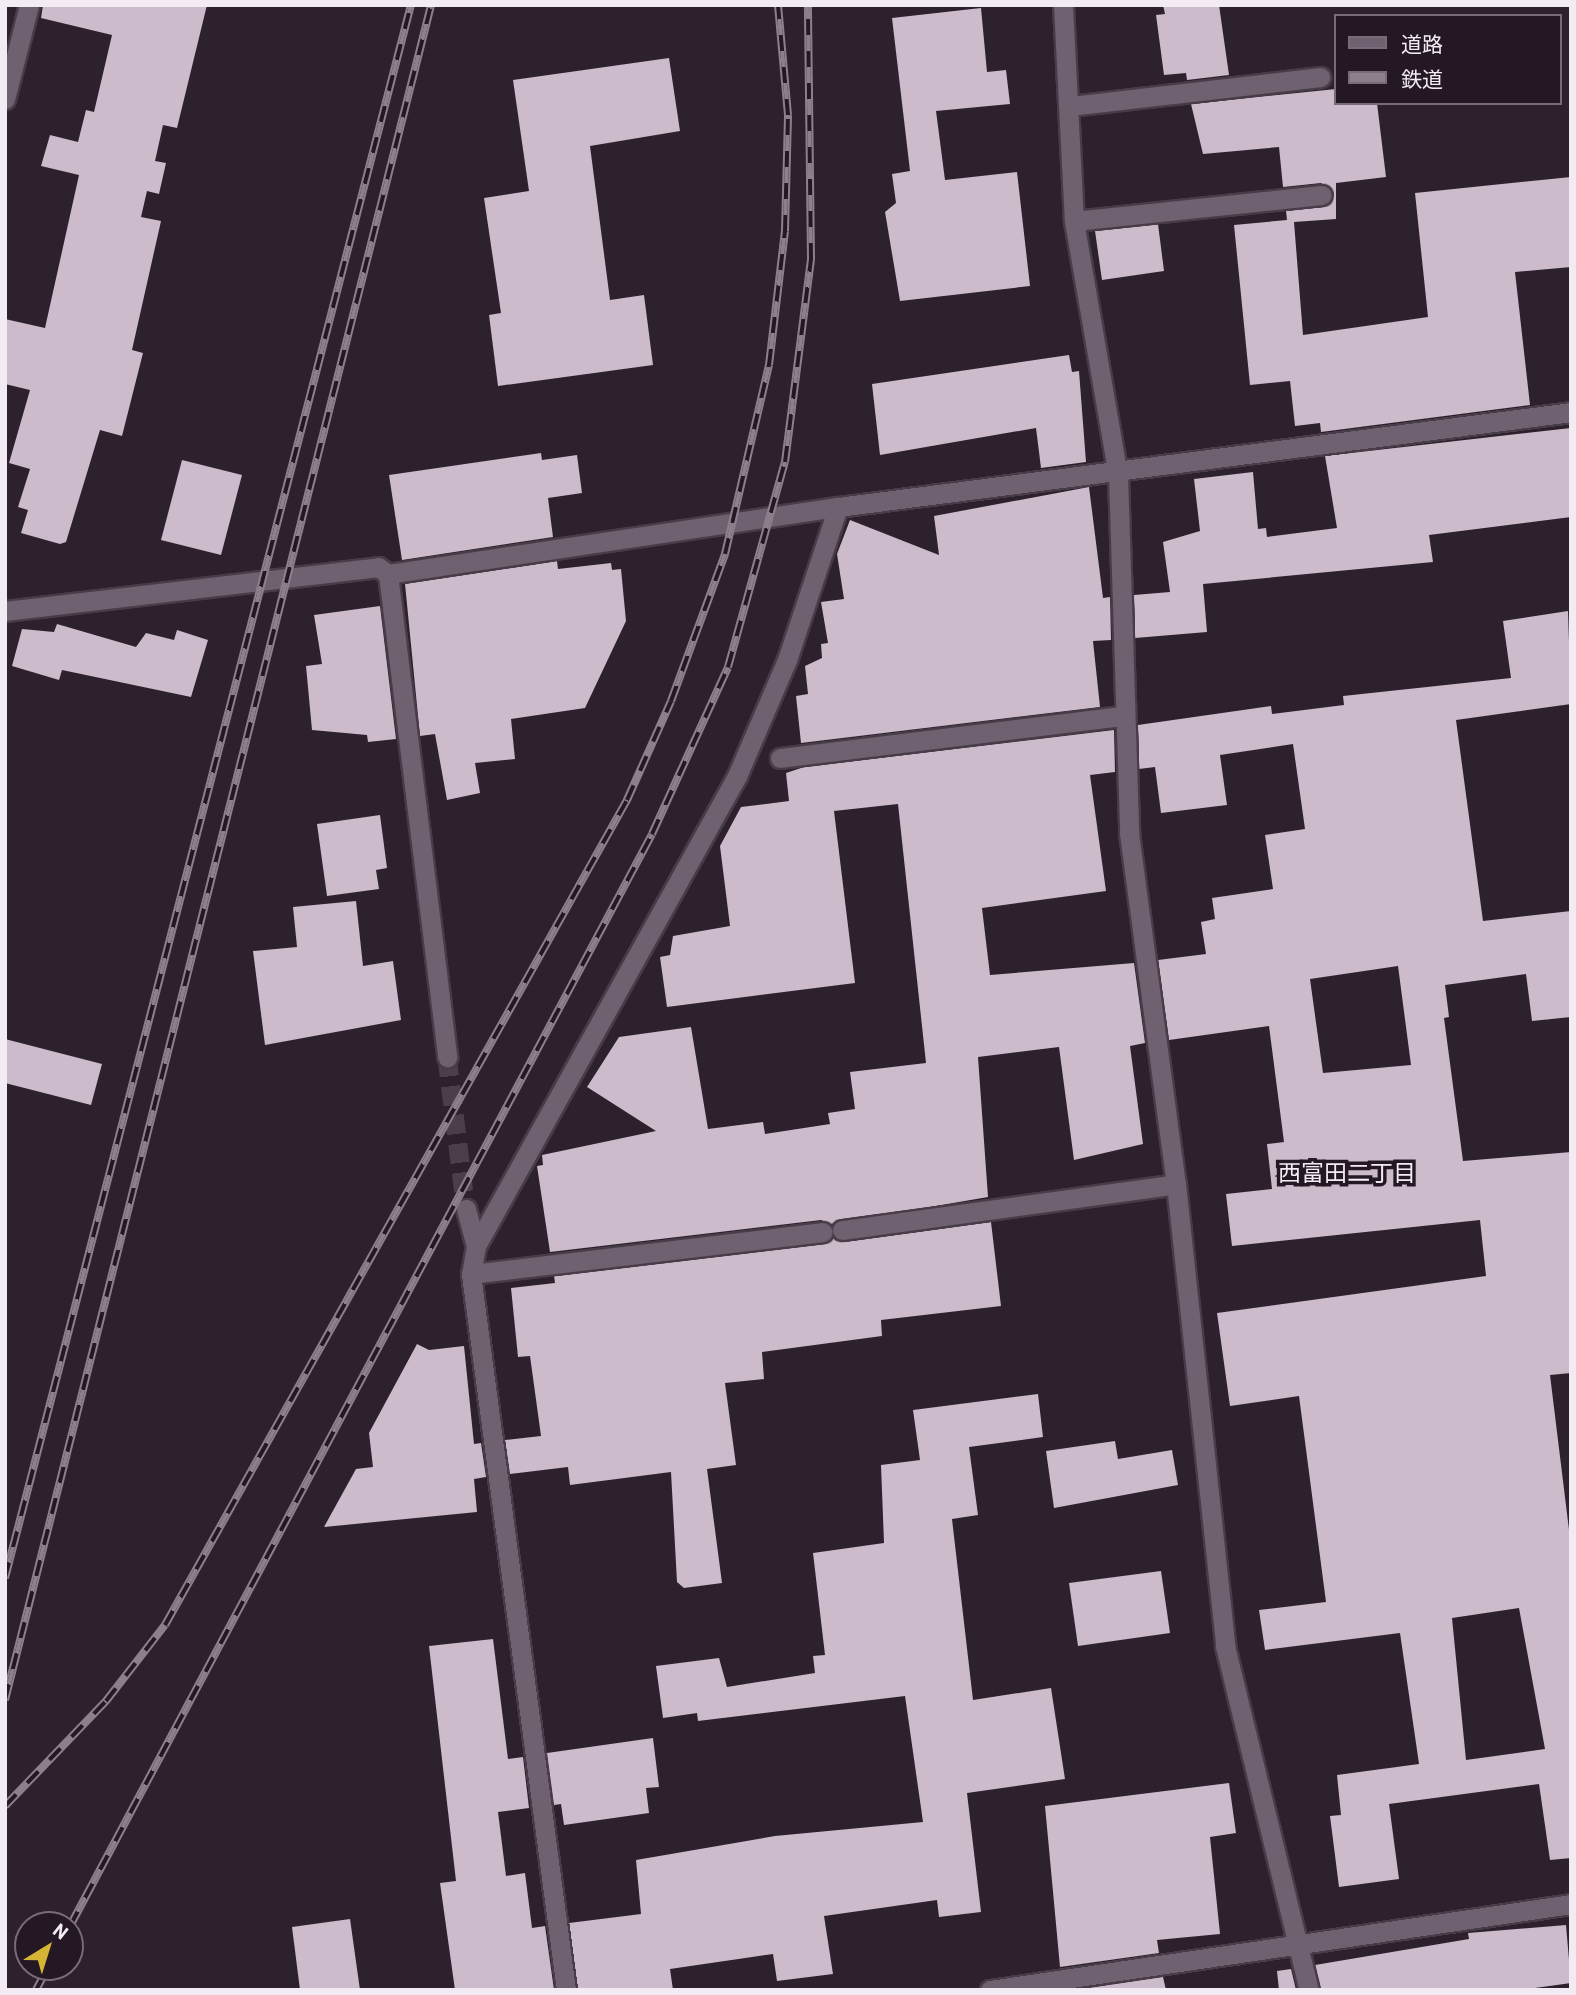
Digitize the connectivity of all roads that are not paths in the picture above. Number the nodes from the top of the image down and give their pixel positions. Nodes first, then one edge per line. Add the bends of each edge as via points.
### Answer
1 (29, 5) edge
2 (1063, 5) edge
3 (1320, 76) dead end
4 (5, 99) edge
5 (1070, 106) junction
6 (1321, 195) dead end
7 (1074, 222) junction
8 (1571, 412) edge
9 (1118, 475) junction
10 (838, 507) junction
11 (388, 574) junction
12 (5, 611) edge
13 (1124, 716) junction
14 (780, 758) dead end
15 (447, 1057) tunnel mouth
16 (1176, 1184) junction
17 (466, 1209) tunnel mouth
18 (476, 1246) junction
19 (471, 1274) junction
20 (1571, 1904) edge
21 (1301, 1944) junction
22 (1074, 1984) edge
23 (566, 1990) edge
24 (990, 1990) edge
25 (1310, 1990) edge

1 - 4 street
2 - 5 street
3 - 5 street
5 - 7 street
6 - 7 street
7 - 9 street
8 - 9 street via 1148,464
9 - 10 street
9 - 13 street
10 - 11 street
10 - 18 street via 787,660 742,765
11 - 12 street via 378,567
11 - 15 street
13 - 14 street
13 - 16 street via 1129,833
16 - 19 street
16 - 21 street via 1225,1646
17 - 18 street
18 - 19 street
19 - 23 street
20 - 21 street
21 - 22 street
21 - 25 street
22 - 24 street

